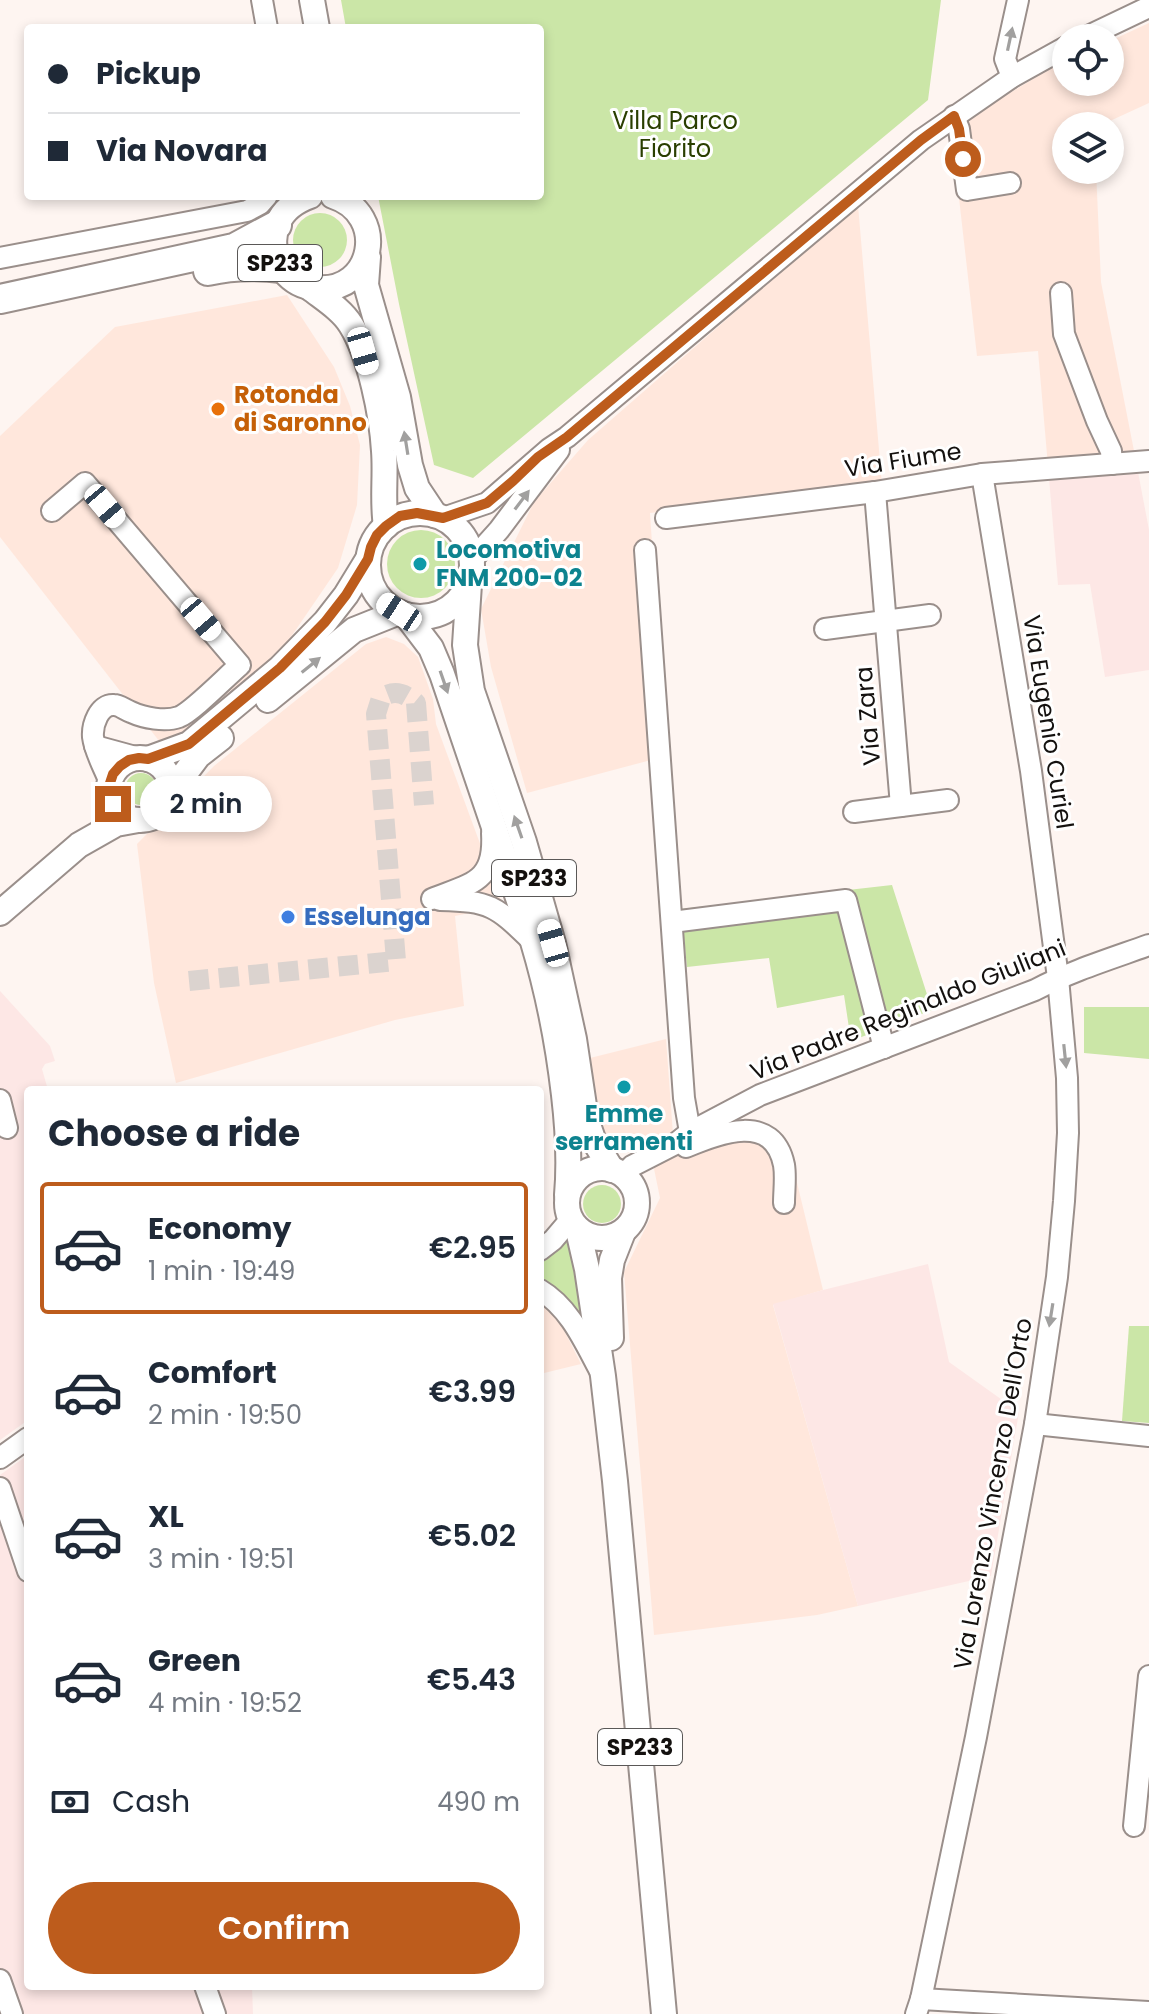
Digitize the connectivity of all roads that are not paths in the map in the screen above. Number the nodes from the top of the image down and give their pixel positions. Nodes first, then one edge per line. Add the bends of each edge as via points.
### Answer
1 (262, 0) edge
2 (1018, 0) edge
3 (1149, 7) edge
4 (266, 24) edge
5 (1113, 24) edge
6 (1052, 55) edge
7 (1012, 77) junction
8 (954, 116) junction
9 (1010, 183) dead end
10 (264, 200) edge
11 (300, 200) edge
12 (344, 200) edge
13 (277, 225) junction
14 (368, 253) junction
15 (0, 258) edge
16 (282, 268) junction
17 (310, 288) junction
18 (1061, 293) dead end
19 (0, 299) edge
20 (0, 316) edge
21 (567, 437) junction
22 (1149, 461) edge
23 (1112, 464) junction
24 (982, 474) junction
25 (875, 492) junction
26 (52, 511) dead end
27 (439, 516) junction
28 (666, 518) dead end
29 (386, 526) junction
30 (645, 550) dead end
31 (368, 559) junction
32 (471, 572) junction
33 (402, 614) junction
34 (930, 615) dead end
35 (886, 621) junction
36 (825, 629) dead end
37 (95, 746) junction
38 (144, 759) junction
39 (110, 788) junction
40 (171, 792) junction
41 (948, 800) dead end
42 (901, 806) junction
43 (854, 812) dead end
44 (490, 813) junction
45 (138, 820) junction
46 (79, 845) junction
47 (0, 913) edge
48 (672, 922) junction
49 (533, 942) junction
50 (1149, 945) edge
51 (1058, 978) junction
52 (884, 1048) junction
53 (0, 1100) edge
54 (7, 1128) dead end
55 (690, 1132) junction
56 (622, 1170) junction
57 (567, 1195) junction
58 (784, 1203) dead end
59 (574, 1225) junction
60 (623, 1232) junction
61 (544, 1247) edge
62 (544, 1293) edge
63 (603, 1376) junction
64 (1035, 1424) junction
65 (1149, 1436) edge
66 (24, 1441) edge
67 (0, 1458) edge
68 (615, 1481) junction
69 (0, 1488) edge
70 (24, 1559) edge
71 (1149, 1676) edge
72 (1134, 1826) dead end
73 (0, 1980) edge
74 (206, 1990) edge
75 (918, 2007) edge
76 (1149, 2012) edge
77 (12, 2014) edge
78 (215, 2014) edge
79 (664, 2014) edge

1 - 4 street
7 -> 2 street via 1005,59
3 - 5 street
6 - 7 street
7 - 8 street
8 - 9 street via 967,190
8 - 21 street
10 - 15 street via 247,211
11 - 13 main road, SP233
12 - 14 main road via 366,224
13 - 16 main road, SP233 via 274,240
13 - 19 highway via 234,248
14 - 17 main road, SP233 via 362,267 339,286
27 -> 14 main road via 417,488 410,465 398,397 366,285
16 - 17 main road, SP233
16 - 20 highway via 226,267
17 - 29 main road, SP233 via 351,324 363,351 381,420
18 - 23 street via 1064,334
21 - 27 street via 487,503
32 -> 21 street
22 - 23 street, Via Fiume
23 - 24 street, Via Fiume
24 - 25 street, Via Fiume
24 - 51 street, Via Eugenio Curiel via 1031,771
25 - 28 street, Via Fiume
25 - 35 street, Via Zara
26 - 37 street via 85,483 240,665 180,716 159,719 106,706 94,724
27 - 29 main road via 400,516
27 - 32 main road via 458,528 468,543
29 - 31 main road
30 - 48 street
31 - 33 main road, SP233 via 375,591
31 - 38 main road via 325,622 280,668 189,744
32 - 33 main road via 459,600 444,611 425,617
56 -> 32 main road, SP233 via 593,1139 586,1119 553,943 472,691 465,645
40 -> 33 main road via 198,756 354,630
33 -> 44 main road, SP233 via 431,648
34 - 35 street
35 - 36 street
35 - 42 street, Via Zara
37 - 38 street
37 - 39 street
38 - 39 main road via 120,766
38 - 40 main road via 165,770
39 - 45 main road via 119,812
39 - 46 main road
40 - 45 main road via 158,815
41 - 42 street
42 - 43 street
44 - 49 main road, SP233
44 - 49 street via 493,852 484,874 432,899 488,905
45 - 46 main road via 116,824
46 - 47 main road
48 - 52 street via 846,900
48 - 55 street
49 - 57 main road, SP233 via 558,1048 569,1141
50 - 51 street, Via Padre Reginaldo Giuliani
51 - 52 street, Via Padre Reginaldo Giuliani
51 -> 64 street, Via Lorenzo Vincenzo Dell'Orto via 1068,1133 1057,1277
52 - 55 street, Via Padre Reginaldo Giuliani via 760,1095
53 - 54 street
55 - 56 street, Via Padre Reginaldo Giuliani
56 - 57 main road via 590,1170 579,1176
56 - 58 street via 665,1159 726,1132 757,1132 768,1137 782,1159
56 - 60 main road, SP233 via 637,1203
57 - 59 main road, SP233
59 - 60 main road via 600,1239
59 - 61 street
59 - 63 main road, SP233 via 587,1269
60 - 68 main road, SP233 via 609,1278
62 - 63 street via 570,1319
63 - 68 main road, SP233
64 - 65 street
64 - 75 street, Via Lorenzo Vincenzo Dell'Orto
66 - 67 street
68 - 79 main road, SP233
69 - 70 street
71 - 72 street
73 - 77 street
74 - 78 street
75 - 76 street

